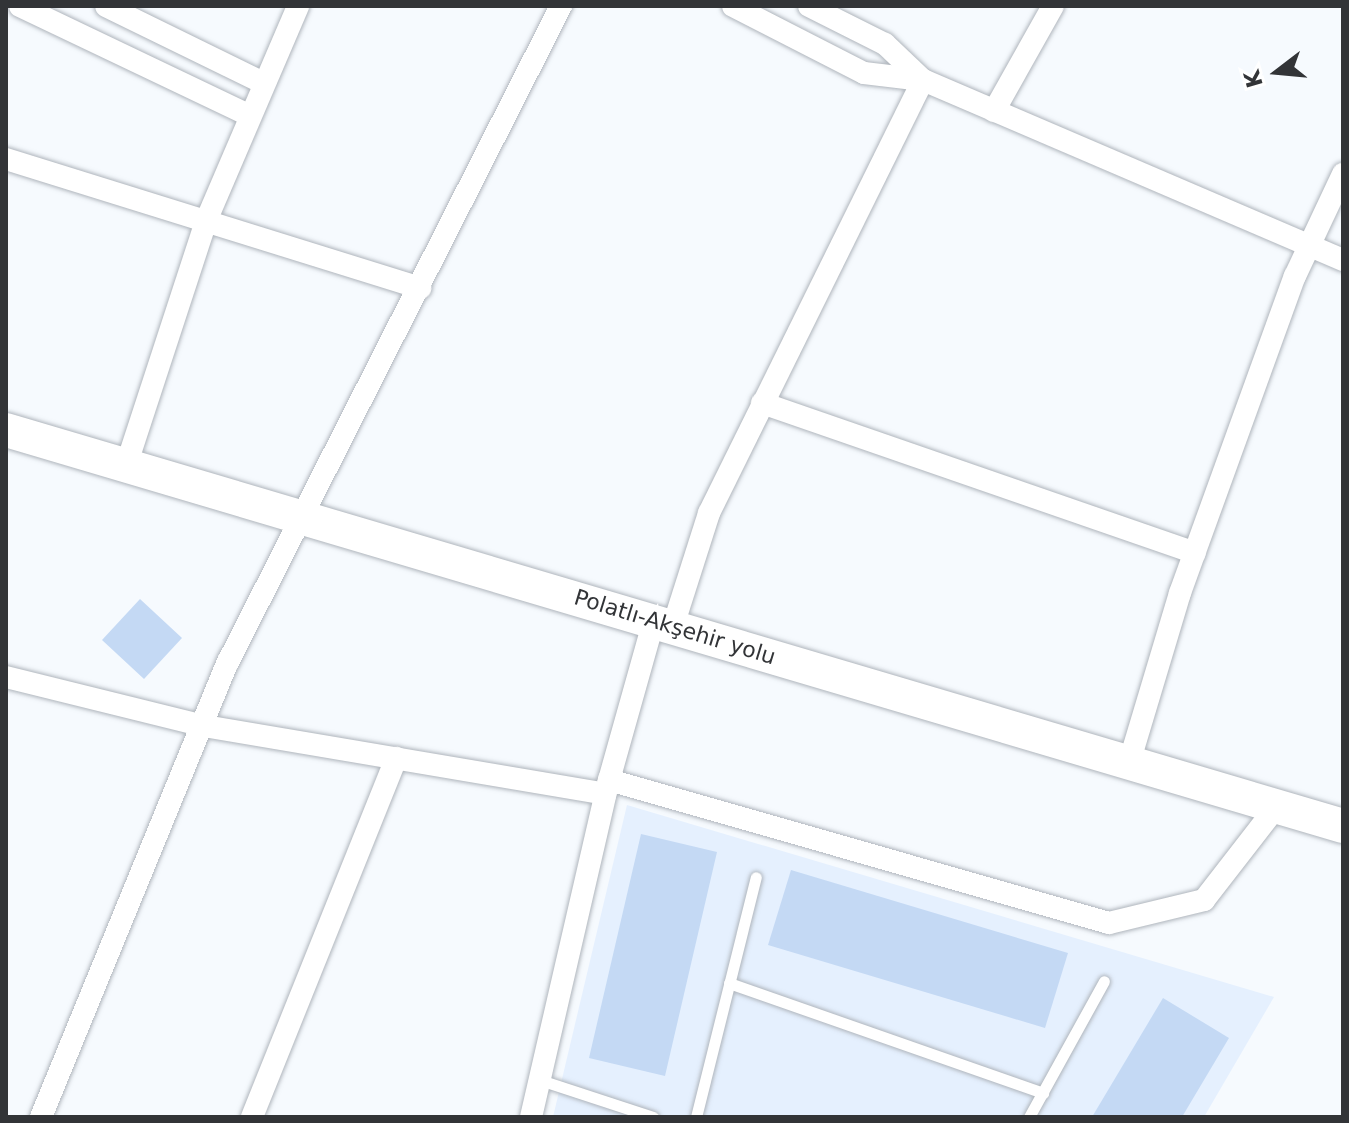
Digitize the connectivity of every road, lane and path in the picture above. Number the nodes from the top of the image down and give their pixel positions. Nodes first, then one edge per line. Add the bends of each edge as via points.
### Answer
1 (20, 6) edge
2 (106, 6) edge
3 (298, 6) edge
4 (561, 6) edge
5 (733, 6) edge
6 (809, 6) edge
7 (1053, 6) edge
8 (923, 80) junction
9 (263, 83) junction
10 (994, 111) junction
11 (249, 115) junction
12 (6, 159) edge
13 (1343, 174) edge
14 (206, 221) junction
15 (1309, 245) junction
16 (1343, 260) edge
17 (420, 288) junction
18 (762, 403) junction
19 (6, 430) edge
20 (126, 466) junction
21 (304, 518) junction
22 (1195, 553) junction
23 (663, 623) junction
24 (6, 677) edge
25 (204, 726) junction
26 (396, 758) junction
27 (1129, 763) junction
28 (607, 787) junction
29 (1277, 806) junction
30 (1343, 826) edge
31 (756, 877) dead end
32 (1104, 981) dead end
33 (729, 983) junction
34 (540, 1080) junction
35 (1043, 1093) junction
36 (41, 1117) edge
37 (252, 1117) edge
38 (531, 1117) edge
39 (653, 1117) edge
40 (696, 1117) edge
41 (1029, 1117) edge

1 - 11 street
2 - 9 street
3 - 9 street
4 - 17 street
5 - 8 street via 864,73
6 - 8 street via 885,44
7 - 10 street
8 - 10 street
8 - 18 street
9 - 11 street
10 - 15 street
11 - 14 street
12 - 14 street
13 - 15 street
14 - 17 street
14 - 20 street
15 - 16 street
15 - 22 street
17 - 21 street
18 - 22 street
18 - 23 street
19 - 20 main road, Polatlı-Akşehir yolu
20 - 21 main road, Polatlı-Akşehir yolu
21 - 23 main road, Polatlı-Akşehir yolu
21 - 25 street via 228,662
22 - 27 street
23 - 27 main road, Polatlı-Akşehir yolu
23 - 28 street
24 - 25 street
25 - 26 street
25 - 36 street
26 - 28 street
26 - 37 street
27 - 29 main road, Polatlı-Akşehir yolu
28 - 29 street via 1109,923 1204,900
28 - 34 street
29 - 30 main road, Polatlı-Akşehir yolu
31 - 33 lane
32 - 35 lane
33 - 35 lane
33 - 40 lane
34 - 38 street
34 - 39 lane
35 - 41 lane

